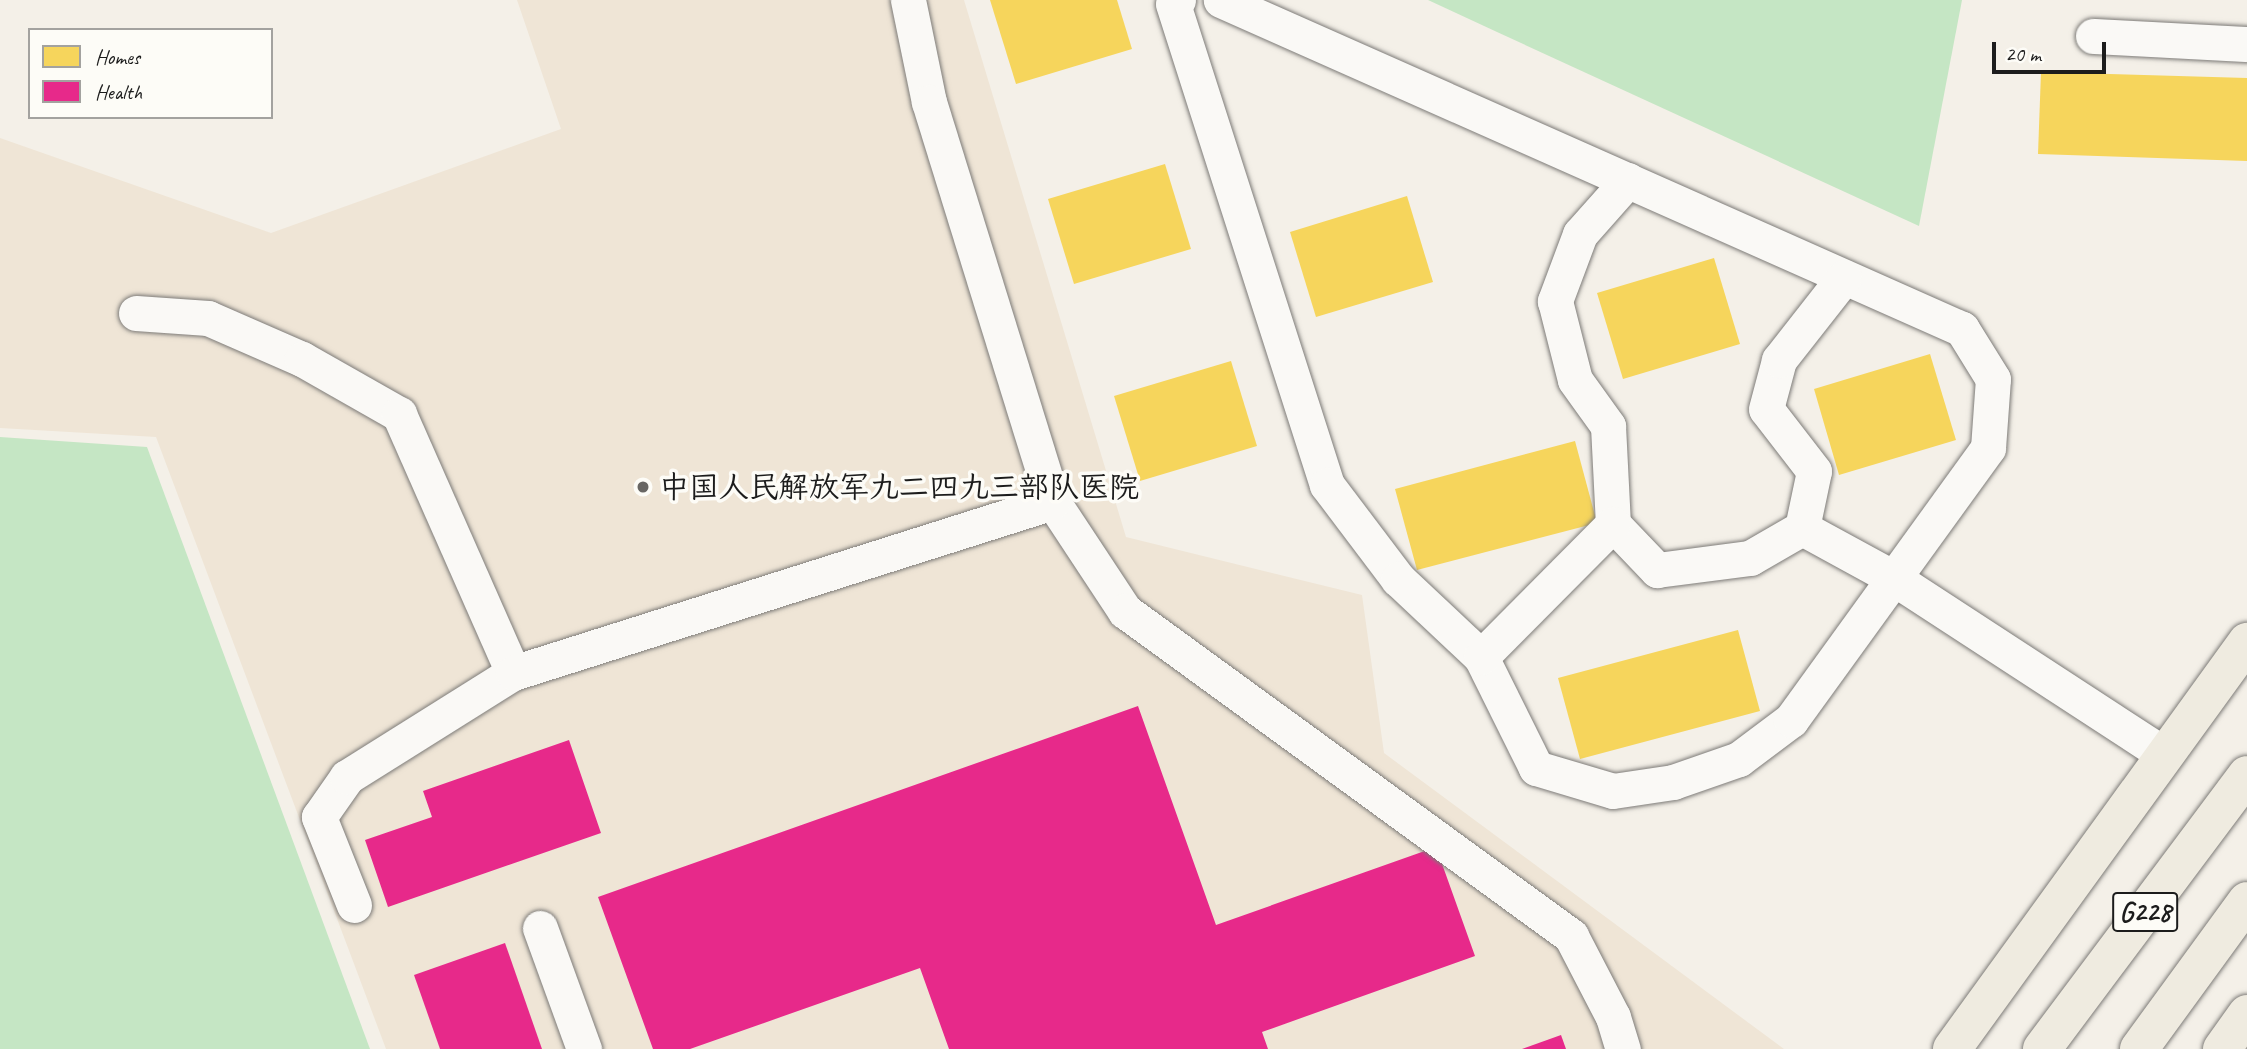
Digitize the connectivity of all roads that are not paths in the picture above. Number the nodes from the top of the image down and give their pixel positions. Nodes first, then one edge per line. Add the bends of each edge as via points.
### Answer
1 (908, 0) edge
2 (1178, 0) edge
3 (1221, 0) edge
4 (2093, 36) dead end
5 (2247, 44) edge
6 (1628, 180) junction
7 (1844, 277) junction
8 (136, 313) dead end
9 (1053, 502) junction
10 (1613, 524) junction
11 (1802, 528) junction
12 (1892, 577) junction
13 (2247, 642) edge
14 (1480, 657) junction
15 (513, 673) junction
16 (2165, 755) junction
17 (2247, 775) edge
18 (2247, 901) edge
19 (354, 905) dead end
20 (540, 928) dead end
21 (2247, 1014) edge
22 (584, 1049) edge
23 (1623, 1049) edge
24 (1951, 1049) edge
25 (2042, 1049) edge
26 (2139, 1049) edge
27 (2222, 1049) edge

1 - 9 street via 929,102
2 - 14 street via 1173,4 1327,485 1398,579
3 - 6 street
4 - 5 street
6 - 7 street
6 - 10 street via 1580,234 1555,301 1575,380 1608,426
7 - 11 street via 1779,360 1766,409 1814,471
7 - 12 street via 1962,329 1993,379 1988,448
8 - 15 street via 208,318 302,359 399,414
9 - 15 street
9 - 23 street via 1125,611 1571,936 1613,1017
10 - 11 street via 1657,570 1750,558
10 - 14 street
11 - 12 street
12 - 14 street via 1791,720 1739,759 1673,782 1613,791 1536,768
12 - 16 street
13 - 16 highway
15 - 19 street via 347,777 319,817
16 - 24 highway
17 - 25 highway, G228
18 - 26 highway, G228
20 - 22 street
21 - 27 highway

